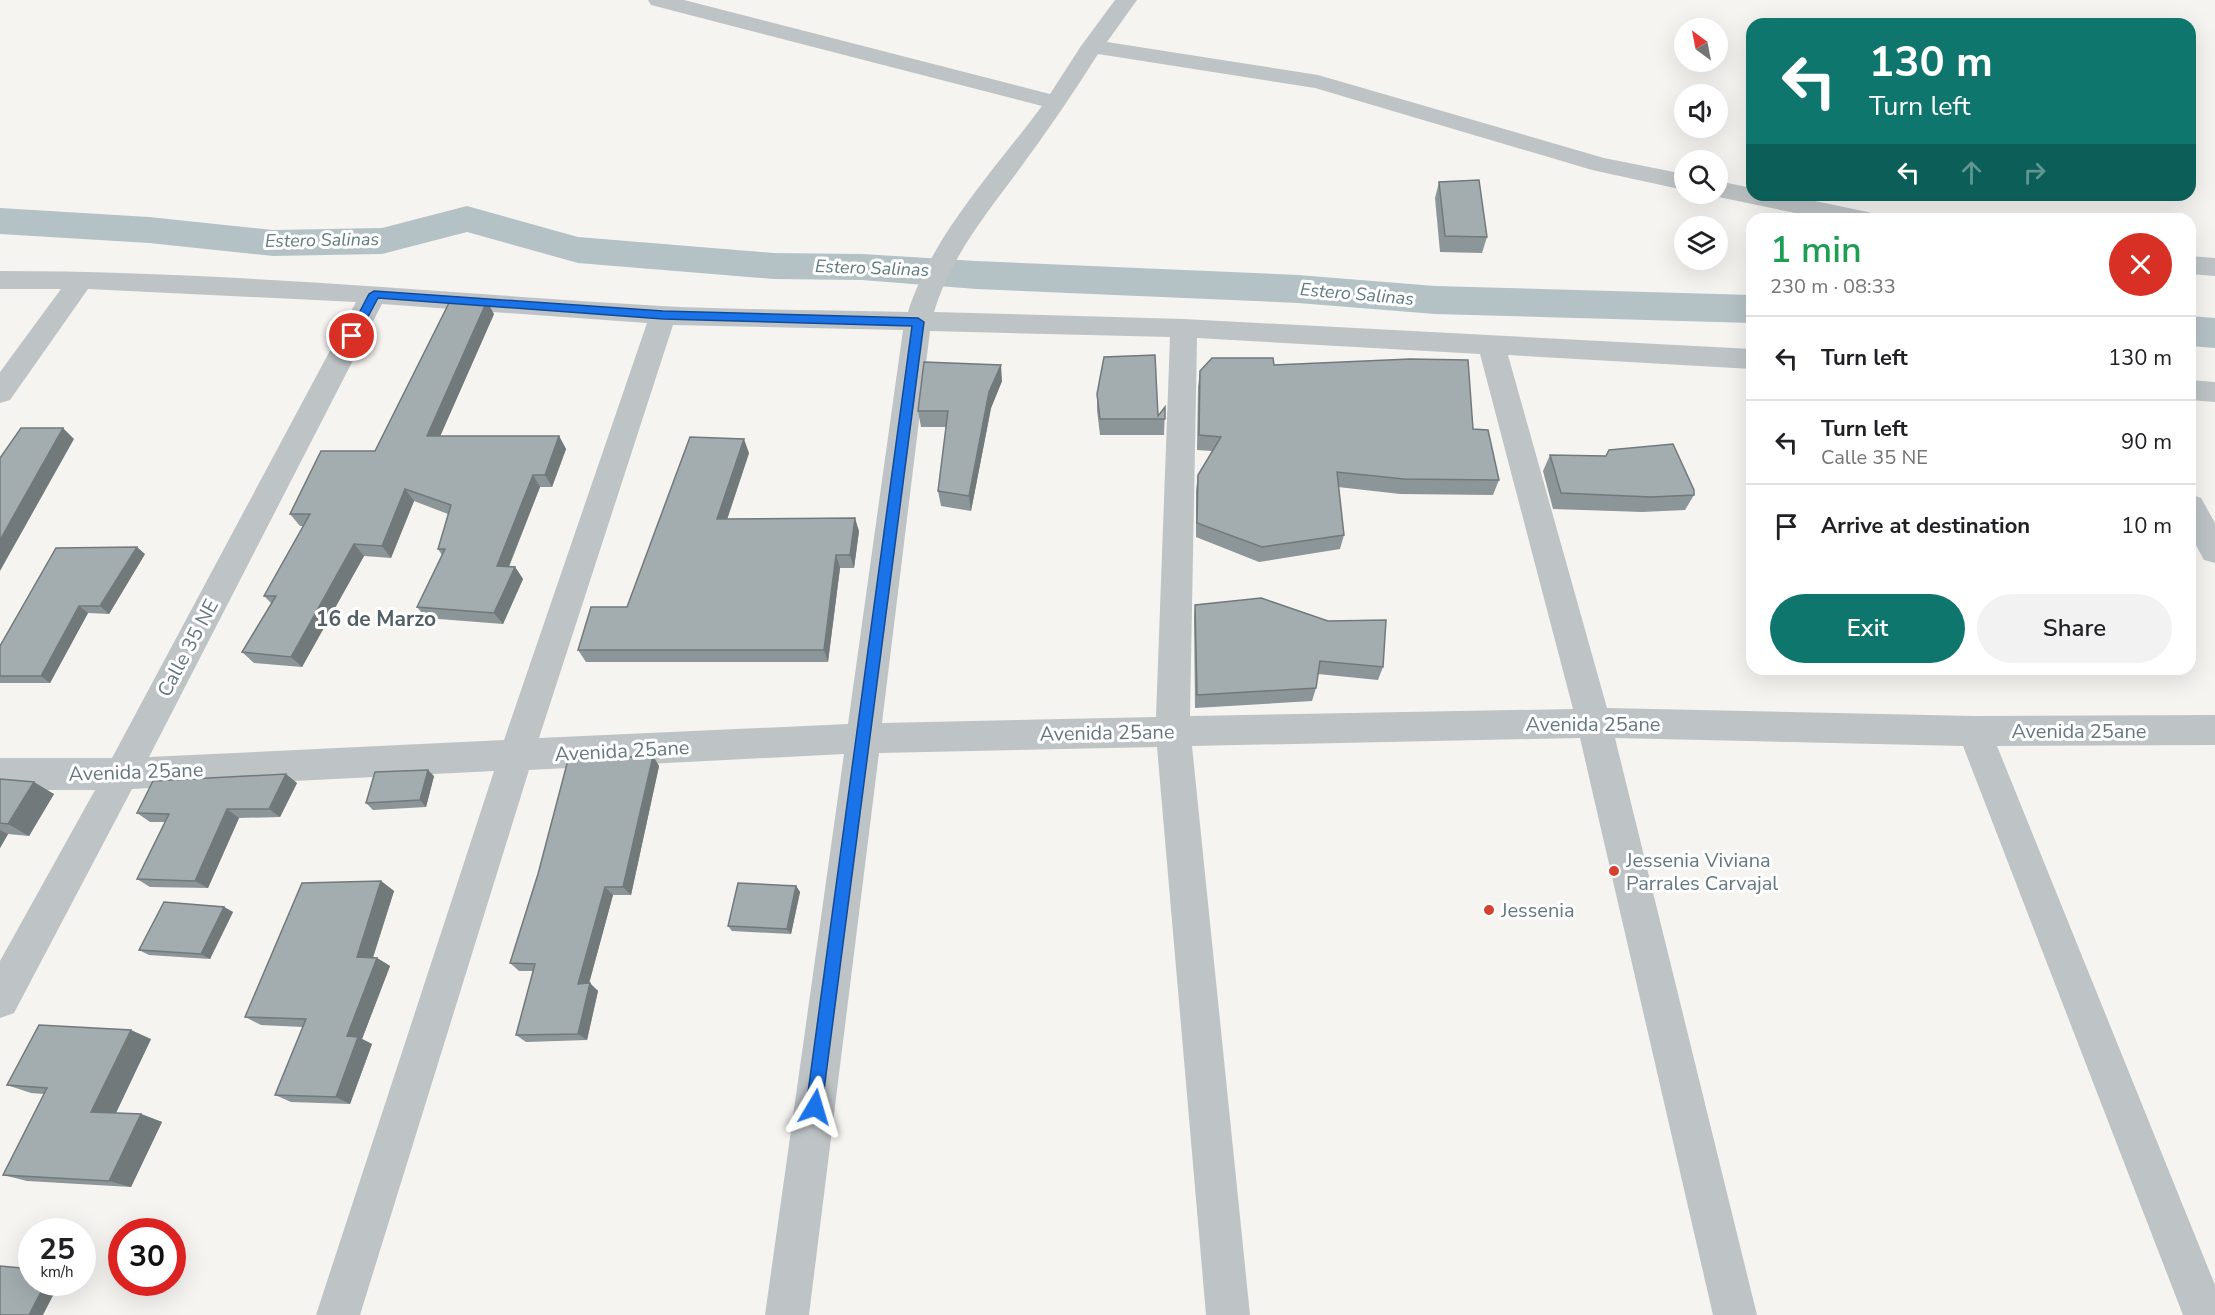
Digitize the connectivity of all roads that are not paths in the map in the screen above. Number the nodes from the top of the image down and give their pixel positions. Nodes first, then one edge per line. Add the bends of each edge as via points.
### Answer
1 (659, 0) edge
2 (1126, 0) edge
3 (1092, 46) junction
4 (1056, 103) junction
5 (1674, 180) edge
6 (1728, 191) edge
7 (1746, 195) edge
8 (1776, 201) edge
9 (1834, 213) edge
10 (2196, 265) edge
11 (2215, 267) edge
12 (0, 280) edge
13 (81, 280) junction
14 (374, 294) junction
15 (663, 315) junction
16 (918, 322) junction
17 (1184, 328) junction
18 (1491, 345) junction
19 (1746, 359) edge
20 (2196, 390) edge
21 (2215, 392) edge
22 (0, 393) edge
23 (2196, 517) edge
24 (2215, 551) edge
25 (1594, 723) junction
26 (2215, 730) edge
27 (1974, 731) junction
28 (1173, 732) junction
29 (864, 738) junction
30 (516, 756) junction
31 (0, 774) edge
32 (122, 774) junction
33 (0, 999) edge
34 (338, 1315) edge
35 (787, 1315) edge
36 (1228, 1315) edge
37 (1735, 1315) edge
38 (2205, 1315) edge

1 - 4 street
2 - 3 street
3 - 4 street
3 - 5 street via 1318,82 1601,165
4 - 16 street via 956,238 930,283
6 - 7 street
8 - 9 street
10 - 11 street
12 - 13 street
13 - 14 street
13 - 22 street
14 - 15 street
14 - 32 street, Calle 35 NE
15 - 16 street
15 - 30 street
16 - 17 street
16 - 29 street
17 - 18 street
17 - 28 street
18 - 19 street
18 - 25 street
20 - 21 street
23 - 24 street
25 - 27 street, Avenida 25ane
25 - 28 street, Avenida 25ane
25 - 37 street
26 - 27 street, Avenida 25ane
27 - 38 street
28 - 29 street, Avenida 25ane
28 - 36 street
29 - 30 street, Avenida 25ane
29 - 35 street
30 - 32 street, Avenida 25ane
30 - 34 street
31 - 32 street, Avenida 25ane
32 - 33 street, Calle 35 NE

